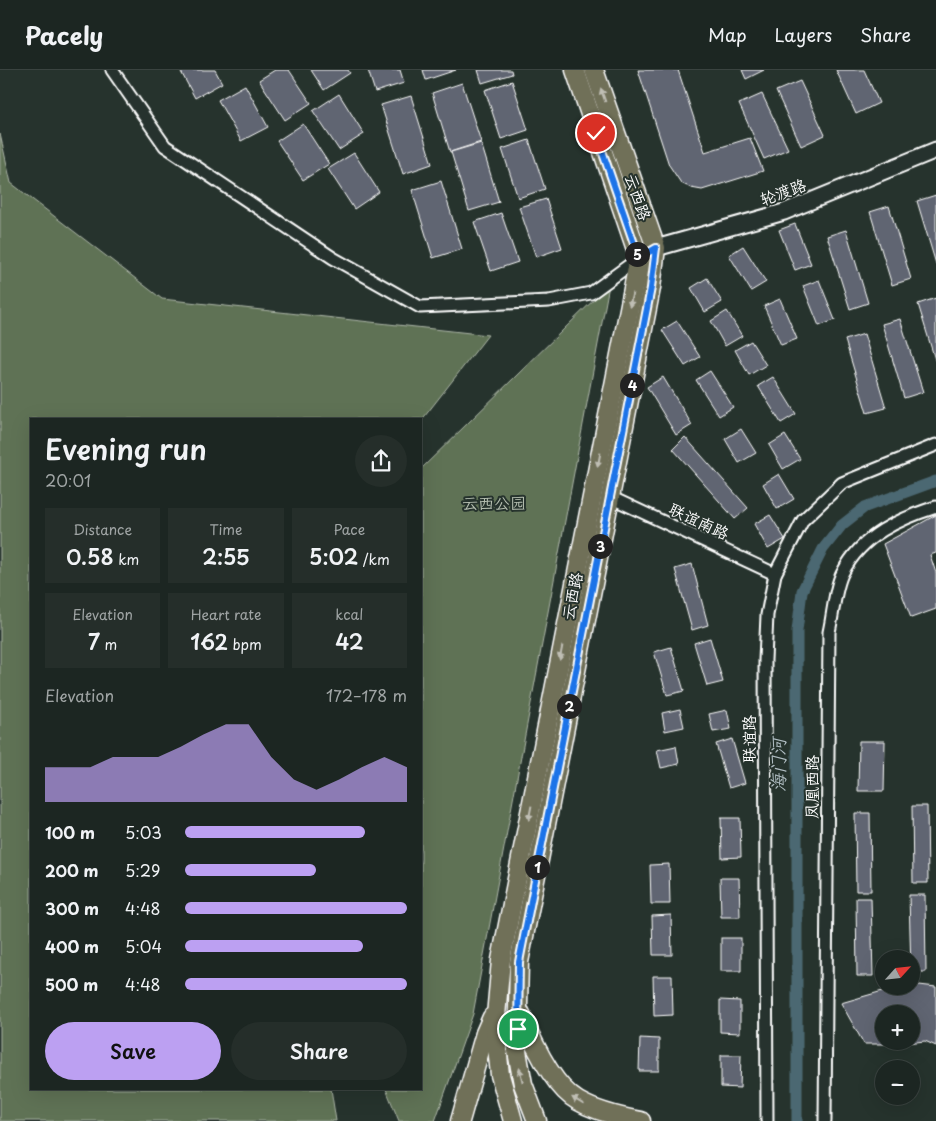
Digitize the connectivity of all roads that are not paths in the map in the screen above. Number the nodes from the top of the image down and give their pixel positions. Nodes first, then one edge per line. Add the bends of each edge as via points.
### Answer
1 (112, 70) edge
2 (575, 70) edge
3 (594, 70) edge
4 (936, 150) edge
5 (656, 248) junction
6 (639, 258) junction
7 (936, 445) edge
8 (610, 497) junction
9 (936, 507) edge
10 (775, 574) junction
11 (518, 1008) junction
12 (495, 1012) junction
13 (460, 1121) edge
14 (513, 1121) edge
15 (537, 1121) edge
16 (641, 1121) edge
17 (768, 1121) edge
18 (825, 1121) edge

1 - 6 street via 165,146 333,258 420,307 549,300 591,292
2 - 6 main road, 云西路
5 -> 3 main road, 云西路
4 - 5 main road, 轮渡路 via 784,212
5 - 6 main road, 轮渡路
5 - 8 main road, 云西路
6 -> 12 main road, 云西路 via 501,960
7 - 10 street, 联谊路 via 842,483 803,520
8 - 10 street, 联谊南路
8 - 11 main road, 云西路 via 519,962
9 - 18 street, 凤凰西路 via 907,516 867,539 842,572 829,632
10 - 17 street, 联谊路 via 767,615 765,660
15 -> 11 main road, 云西路 via 519,1066
16 -> 11 main road via 601,1111 567,1094 530,1036
12 - 13 main road, 云西路 via 485,1033
12 - 14 main road, 云西路 via 500,1075

